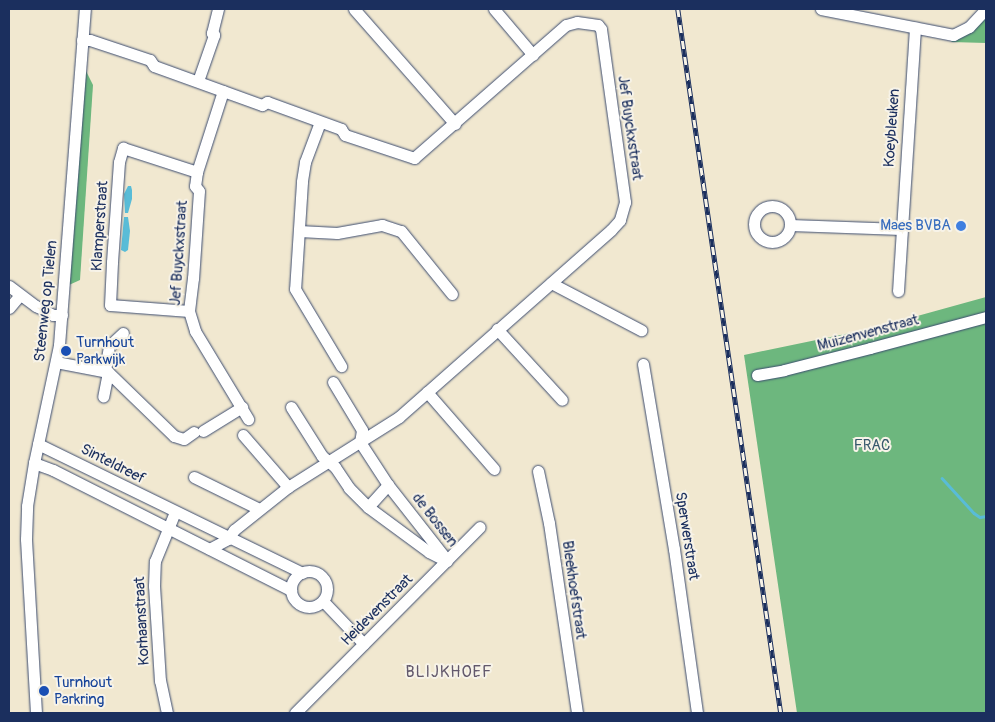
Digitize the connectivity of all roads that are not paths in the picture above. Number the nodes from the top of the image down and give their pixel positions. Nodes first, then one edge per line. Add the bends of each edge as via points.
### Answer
1 (85, 9) edge
2 (218, 9) edge
3 (354, 9) edge
4 (494, 9) edge
5 (821, 9) edge
6 (986, 9) edge
7 (915, 28) junction
8 (82, 40) junction
9 (533, 55) junction
10 (198, 81) junction
11 (223, 91) junction
12 (320, 122) junction
13 (455, 124) junction
14 (197, 172) junction
15 (790, 225) dead end
16 (901, 229) junction
17 (299, 231) junction
18 (551, 283) junction
19 (9, 286) edge
20 (898, 291) dead end
21 (452, 294) dead end
22 (19, 296) junction
23 (9, 308) edge
24 (189, 311) junction
25 (62, 315) junction
26 (986, 316) edge
27 (498, 329) junction
28 (641, 330) dead end
29 (123, 333) dead end
30 (56, 362) junction
31 (643, 364) dead end
32 (342, 366) dead end
33 (106, 372) junction
34 (757, 375) dead end
35 (333, 382) dead end
36 (427, 392) junction
37 (104, 397) dead end
38 (562, 400) dead end
39 (242, 407) junction
40 (291, 407) dead end
41 (248, 418) dead end
42 (244, 435) dead end
43 (360, 442) junction
44 (38, 444) junction
45 (328, 461) junction
46 (34, 463) junction
47 (494, 469) dead end
48 (538, 471) dead end
49 (194, 477) dead end
50 (388, 484) junction
51 (288, 487) junction
52 (368, 507) junction
53 (259, 509) junction
54 (174, 512) junction
55 (480, 527) dead end
56 (167, 528) junction
57 (228, 539) junction
58 (209, 549) junction
59 (447, 560) junction
60 (302, 573) junction
61 (291, 590) junction
62 (323, 601) junction
63 (364, 644) junction
64 (36, 713) edge
65 (168, 713) edge
66 (294, 713) edge
67 (577, 713) edge
68 (697, 713) edge

1 - 8 street, Steenweg op Tielen
2 - 10 street via 214,36
3 - 13 street
4 - 9 street
5 - 7 street
6 - 7 street via 969,27 953,35
7 - 16 street, Koeybleuken
8 - 10 street, Jef Buyckxstraat via 150,60 154,66
8 - 25 street, Steenweg op Tielen
9 - 13 street, Jef Buyckxstraat
9 - 18 street, Jef Buyckxstraat via 570,23 598,25 601,29 625,202 620,220 611,230
10 - 11 street, Jef Buyckxstraat
11 - 12 street, Jef Buyckxstraat via 262,105 266,102
11 - 14 street, Jef Buyckxstraat
12 - 13 street, Jef Buyckxstraat via 341,129 344,134 414,158
12 - 17 street via 305,162
14 - 24 street, Jef Buyckxstraat via 195,186 199,191 194,278
14 - 24 street, Klamperstraat via 123,148 112,262 110,305
15 - 16 street
16 - 20 street, Koeybleuken
17 - 21 street via 337,233 382,225 401,231
17 - 32 street via 295,289
18 - 27 street, Jef Buyckxstraat
18 - 28 street
19 - 22 street
22 - 23 street
22 - 25 street via 53,315
24 - 39 street, Jef Buyckxstraat via 195,331
25 - 30 street, Steenweg op Tielen
26 - 34 street, Muizenvenstraat
27 - 36 street, Jef Buyckxstraat
27 - 38 street
29 - 33 street via 109,346
30 - 33 street
30 - 44 street, Steenweg op Tielen
31 - 68 street, Sperwerstraat
33 - 37 street
33 - 39 street via 174,436 184,439
35 - 43 street, de Bossen via 362,430
36 - 43 street, Jef Buyckxstraat via 399,417
36 - 47 street
39 - 41 street, Jef Buyckxstraat
40 - 45 street, de Bossen
42 - 51 street
43 - 45 street
43 - 50 street, de Bossen
44 - 46 street, Steenweg op Tielen
44 - 54 street, Sinteldreef
45 - 51 street
45 - 52 street, de Bossen
46 - 56 street
46 - 64 street, Steenweg op Tielen via 26,538
48 - 67 street, Bleekhoefstraat via 549,523
49 - 53 street
50 - 52 street
50 - 59 street, de Bossen
51 - 53 street
52 - 59 street, de Bossen via 430,552
53 - 57 street
54 - 56 street
54 - 57 street, Sinteldreef
55 - 59 street, Heidevenstraat
56 - 58 street
56 - 65 street, Korhaanstraat via 155,561 154,586 160,681
57 - 58 street
57 - 60 street, Sinteldreef
58 - 61 street
59 - 63 street, Heidevenstraat
60 - 61 street via 292,583
60 - 62 street, Sinteldreef via 316,572 323,578 327,591
61 - 62 street via 294,599 302,606 311,607
62 - 63 street
63 - 66 street, Heidevenstraat

